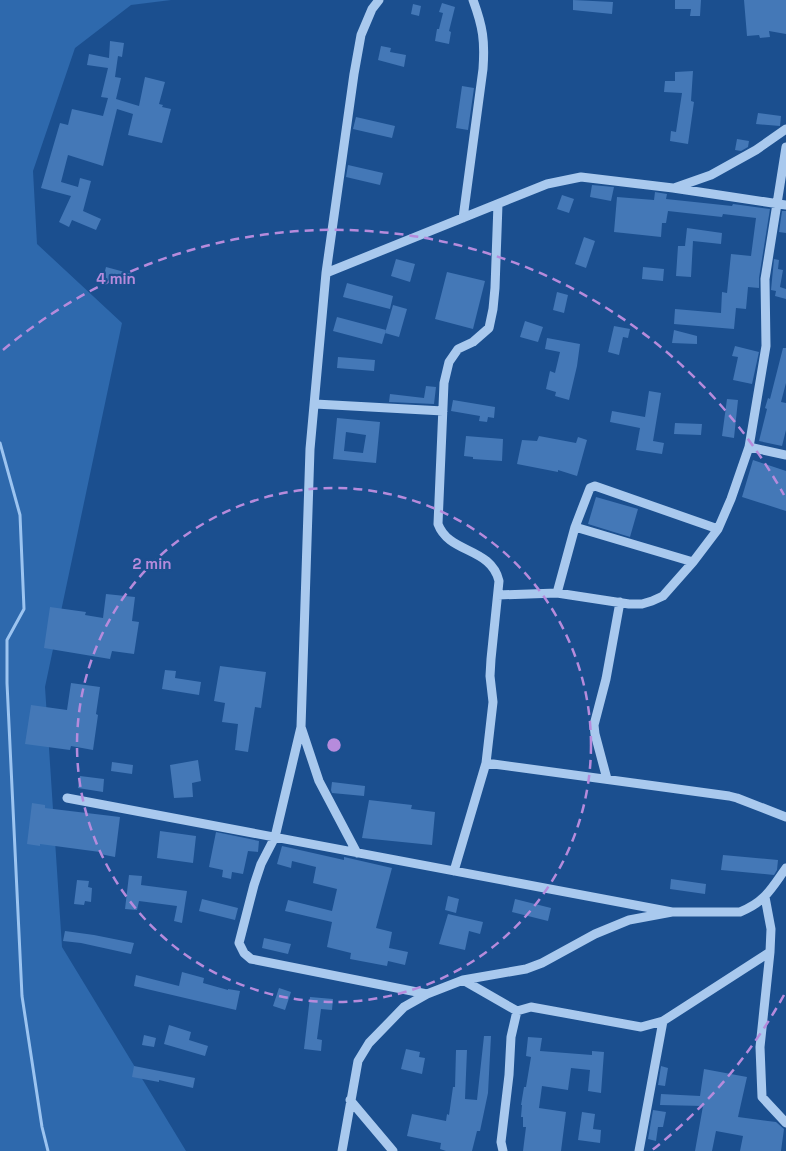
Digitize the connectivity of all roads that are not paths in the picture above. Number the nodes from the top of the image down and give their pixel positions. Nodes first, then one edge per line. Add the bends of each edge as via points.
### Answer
1 (379, 0) edge
2 (473, 0) edge
3 (786, 129) edge
4 (786, 147) edge
5 (673, 188) junction
6 (498, 204) junction
7 (781, 204) edge
8 (463, 218) junction
9 (326, 273) junction
10 (315, 404) junction
11 (443, 411) junction
12 (749, 447) junction
13 (786, 455) edge
14 (575, 527) junction
15 (718, 529) junction
16 (693, 562) junction
17 (556, 594) junction
18 (498, 595) junction
19 (620, 602) junction
20 (301, 727) junction
21 (486, 763) junction
22 (607, 779) junction
23 (67, 798) dead end
24 (786, 817) edge
25 (275, 838) junction
26 (357, 853) junction
27 (786, 868) edge
28 (454, 871) junction
29 (765, 897) junction
30 (672, 912) junction
31 (770, 952) junction
32 (463, 980) junction
33 (427, 994) junction
34 (517, 1011) junction
35 (663, 1021) junction
36 (350, 1100) junction
37 (786, 1123) edge
38 (342, 1151) edge
39 (393, 1151) edge
40 (503, 1151) edge
41 (639, 1151) edge

1 - 9 street via 372,8 361,35
2 - 8 street via 482,24 484,61
3 - 5 street via 711,175
4 - 7 street
5 - 6 street via 580,177 547,184
5 - 7 street
6 - 8 street
6 - 11 street via 495,288 489,328 473,342 458,349 449,362
7 - 12 street via 765,279 766,346
8 - 9 street
9 - 10 street
10 - 11 street
10 - 20 street via 310,448
11 - 18 street via 438,524 448,539 491,563 499,581
12 - 13 street
12 - 15 street
14 - 15 street via 590,488 594,486
14 - 16 street
14 - 17 street
15 - 16 street
16 - 19 street via 663,596 642,604
17 - 18 street
17 - 19 street
18 - 21 street
19 - 22 street via 594,725
20 - 25 street
20 - 26 street via 319,781
21 - 22 street
21 - 28 street
22 - 24 street via 728,796
23 - 25 street
25 - 26 street
25 - 33 street via 254,885 240,944 244,953 251,959
26 - 28 street
27 - 29 street
28 - 30 street
29 - 30 street via 740,912
29 - 31 street via 771,929
30 - 32 street via 629,920 526,970
31 - 35 street
31 - 37 street via 760,1047 762,1097
32 - 33 street
32 - 34 street
33 - 36 street via 404,1007 369,1043 358,1062
34 - 35 street via 531,1007 641,1027
34 - 40 street via 511,1037 501,1142
35 - 41 street
36 - 38 street
36 - 39 street

